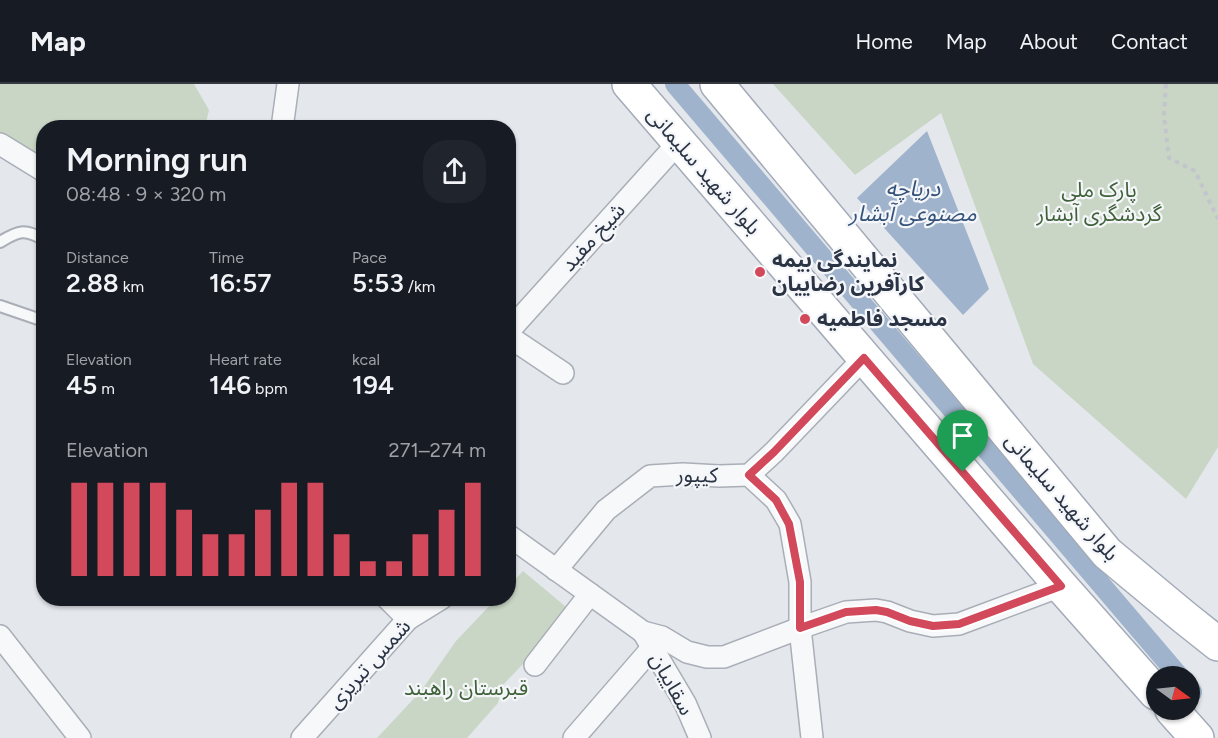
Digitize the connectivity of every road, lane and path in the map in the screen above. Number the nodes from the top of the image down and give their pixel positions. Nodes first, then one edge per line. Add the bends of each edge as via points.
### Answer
1 (288, 84) edge
2 (629, 84) edge
3 (717, 84) edge
4 (1166, 84) edge
5 (283, 120) edge
6 (678, 143) junction
7 (0, 144) edge
8 (36, 166) edge
9 (1218, 219) edge
10 (36, 235) edge
11 (0, 242) edge
12 (0, 306) edge
13 (36, 318) edge
14 (516, 325) edge
15 (516, 340) edge
16 (864, 358) junction
17 (563, 373) dead end
18 (749, 475) junction
19 (516, 544) edge
20 (556, 570) junction
21 (1061, 586) junction
22 (590, 594) junction
23 (395, 606) edge
24 (429, 606) edge
25 (408, 619) junction
26 (800, 628) junction
27 (0, 636) edge
28 (648, 640) junction
29 (1218, 644) edge
30 (535, 665) dead end
31 (1146, 682) edge
32 (1181, 720) edge
33 (1218, 724) edge
34 (80, 738) edge
35 (302, 738) edge
36 (574, 738) edge
37 (700, 738) edge
38 (812, 738) edge
39 (1197, 738) edge
40 (1216, 738) edge

1 - 5 street
2 - 6 main road, بلوار شهید سلیمانی
3 - 29 main road, بلوار شهید سلیمانی via 1107,553
4 - 9 path via 1164,116 1169,158 1195,171
6 - 14 street, شیخ مفید
6 - 16 main road, بلوار شهید سلیمانی
7 - 8 street
10 - 11 lane via 18,232
12 - 13 lane
15 - 17 street
16 - 18 street, کیپور
16 - 21 main road, بلوار شهید سلیمانی
18 - 20 street, کیپور via 650,476 606,510
18 - 26 street via 776,500 789,524 800,582
19 - 20 street
20 - 22 street
21 - 26 street via 959,624 933,626 876,610 846,612
21 - 31 main road, بلوار شهید سلیمانی
22 - 28 street
22 - 30 street
23 - 25 street
24 - 25 street, شمس تبریزی
25 - 35 street, شمس تبریزی
26 - 28 street via 724,657 687,652 662,637
26 - 38 street
27 - 34 street
28 - 36 street
28 - 37 street, سقاییان via 685,703
32 - 39 main road
33 - 40 main road

